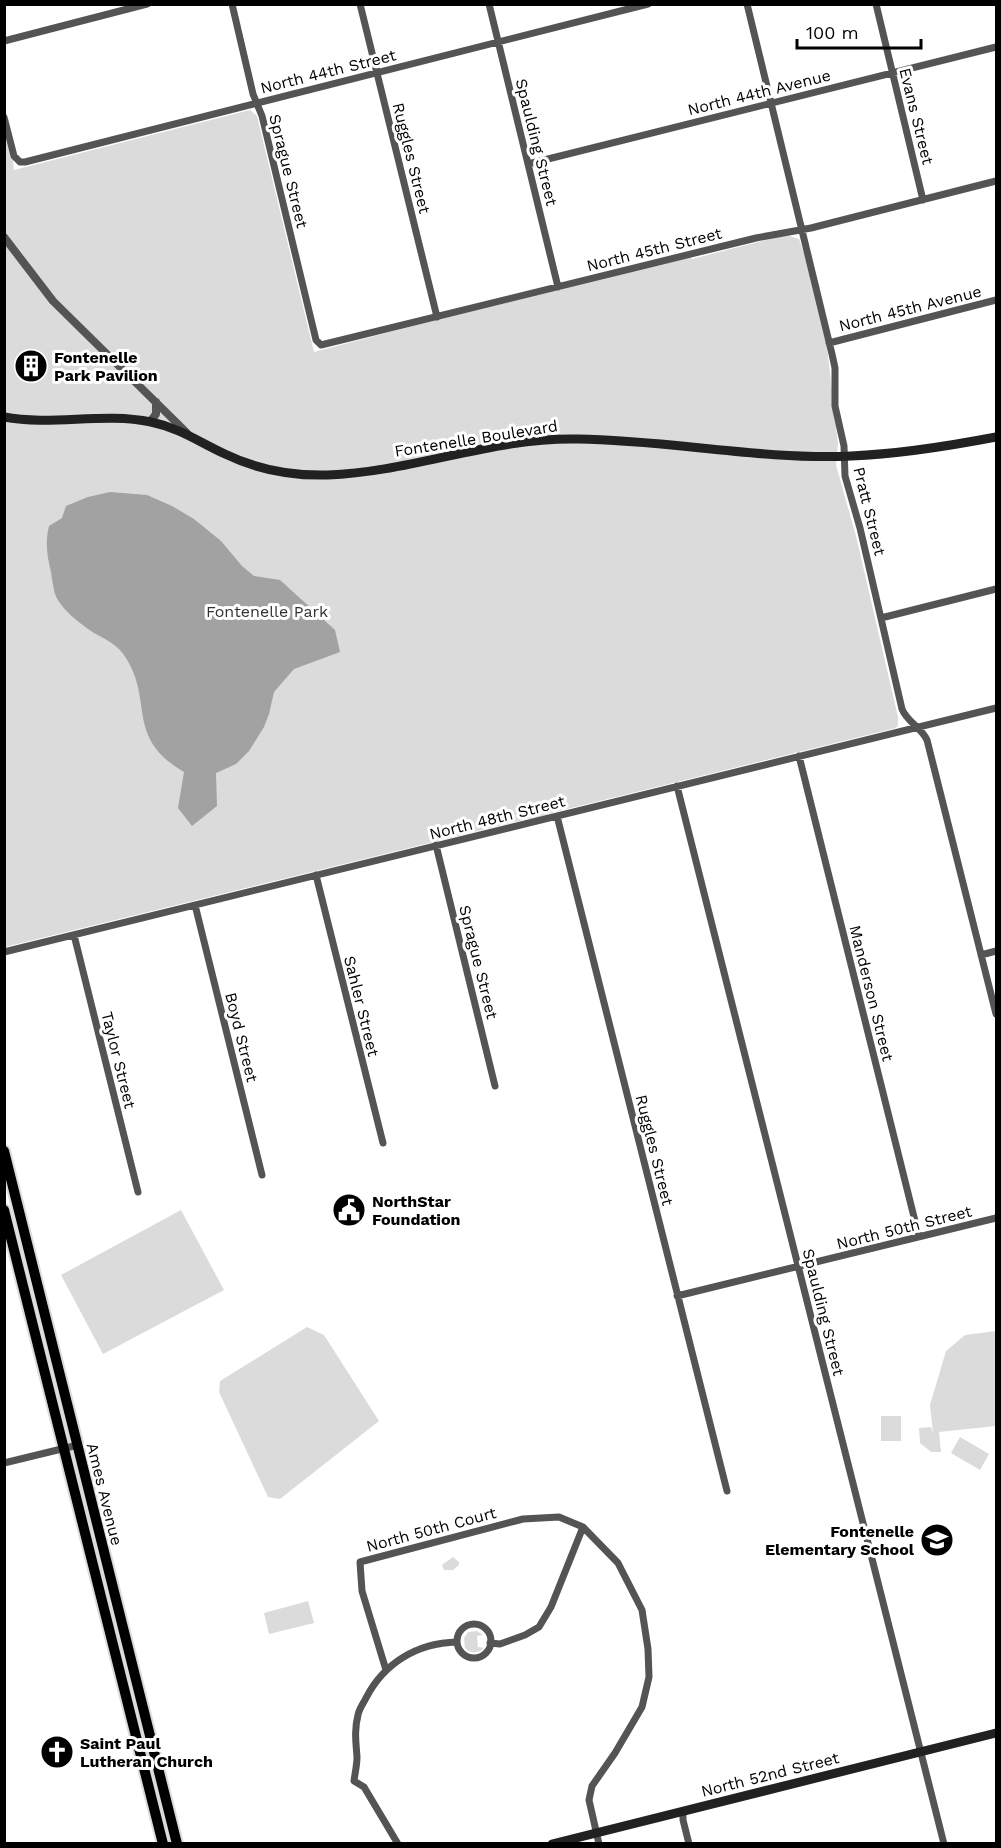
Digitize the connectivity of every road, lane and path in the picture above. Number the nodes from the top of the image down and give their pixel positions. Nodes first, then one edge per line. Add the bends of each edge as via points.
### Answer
1 (147, 4) edge
2 (232, 4) edge
3 (360, 4) edge
4 (489, 4) edge
5 (648, 4) edge
6 (747, 4) edge
7 (876, 4) edge
8 (4, 41) edge
9 (498, 42) junction
10 (996, 47) edge
11 (377, 73) junction
12 (892, 73) junction
13 (257, 103) junction
14 (771, 103) junction
15 (4, 117) edge
16 (528, 164) junction
17 (996, 181) edge
18 (923, 200) junction
19 (802, 230) junction
20 (4, 237) edge
21 (558, 287) junction
22 (996, 300) edge
23 (437, 317) junction
24 (829, 343) junction
25 (318, 344) joint
26 (156, 402) junction
27 (5, 417) edge
28 (150, 422) junction
29 (187, 433) junction
30 (996, 437) edge
31 (844, 456) junction
32 (996, 588) edge
33 (881, 618) junction
34 (996, 708) edge
35 (917, 727) junction
36 (799, 756) junction
37 (678, 786) junction
38 (557, 816) junction
39 (436, 845) junction
40 (316, 875) junction
41 (195, 905) junction
42 (74, 935) junction
43 (996, 951) edge
44 (4, 952) edge
45 (981, 955) junction
46 (996, 1014) edge
47 (495, 1086) dead end
48 (382, 1143) dead end
49 (4, 1151) edge
50 (262, 1175) dead end
51 (138, 1192) dead end
52 (4, 1210) edge
53 (996, 1218) edge
54 (919, 1237) junction
55 (798, 1267) junction
56 (677, 1296) junction
57 (78, 1445) junction
58 (64, 1448) junction
59 (4, 1463) edge
60 (727, 1491) dead end
61 (583, 1527) junction
62 (457, 1642) junction
63 (490, 1643) junction
64 (386, 1670) junction
65 (996, 1733) edge
66 (921, 1752) junction
67 (683, 1811) junction
68 (596, 1833) junction
69 (163, 1844) edge
70 (177, 1844) edge
71 (398, 1844) edge
72 (552, 1844) edge
73 (599, 1844) edge
74 (689, 1844) edge
75 (944, 1844) edge

1 - 8 street
2 - 13 street, Sprague Street
3 - 11 street, Ruggles Street
4 - 9 street, Spaulding Street
5 - 9 street, North 44th Street
6 - 14 street, Pratt Street
7 - 12 street, Evans Street
9 - 11 street, North 44th Street
9 - 16 street, Spaulding Street
10 - 12 street, North 44th Avenue
11 - 13 street, North 44th Street
11 - 23 street, Ruggles Street
12 - 14 street, North 44th Avenue
12 - 18 street, Evans Street
13 - 15 street, North 44th Street via 25,162 16,159
13 - 25 street, Sprague Street
14 - 16 street, North 44th Avenue
14 - 19 street, Pratt Street
16 - 21 street, Spaulding Street
17 - 18 street, North 45th Street
18 - 19 street, North 45th Street
19 - 21 street, North 45th Street
19 - 24 street, Pratt Street
20 - 26 street via 57,306
21 - 23 street, North 45th Street
22 - 24 street, North 45th Avenue
23 - 25 street, North 45th Street
24 - 31 street, Pratt Street
26 - 28 street via 156,414
26 - 29 street
27 - 28 main road, Fontenelle Boulevard
28 - 29 main road, Fontenelle Boulevard
29 - 31 main road, Fontenelle Boulevard via 240,461 311,475 370,470 505,445 561,439
30 - 31 main road, Fontenelle Boulevard via 909,451
31 - 33 street, Pratt Street via 845,476
32 - 33 street
33 - 35 street, Pratt Street via 902,710
34 - 35 street, North 48th Street
35 - 36 street, North 48th Street
35 - 45 street, Pratt Street via 927,740
36 - 37 street, North 48th Street
36 - 54 street, Manderson Street
37 - 38 street, North 48th Street
37 - 55 street, Spaulding Street
38 - 39 street, North 48th Street
38 - 56 street, Ruggles Street
39 - 40 street, North 48th Street
39 - 47 street, Sprague Street
40 - 41 street, North 48th Street
40 - 48 street, Sahler Street
41 - 42 street, North 48th Street
41 - 50 street, Boyd Street
42 - 44 street, North 48th Street
42 - 51 street, Taylor Street
43 - 45 street
45 - 46 street, Pratt Street
49 - 57 main road, Ames Avenue
52 - 58 main road, Ames Avenue
53 - 54 street, North 50th Street
54 - 55 street, North 50th Street
55 - 56 street, North 50th Street
55 - 66 street, Spaulding Street
56 - 60 street, Ruggles Street
57 - 58 street
57 - 70 main road, Ames Avenue
58 - 59 street
58 - 69 main road, Ames Avenue
61 - 63 street via 551,1607 538,1626 500,1644
61 - 64 street, North 50th Court via 559,1516 523,1519 360,1562 362,1591
61 - 68 street via 618,1563 642,1610 648,1649 649,1677 642,1707 592,1786 590,1800
62 - 63 street via 460,1652 475,1659 485,1655
62 - 63 street via 462,1629 475,1624 486,1629
62 - 64 street via 442,1642 410,1652
64 - 71 street via 372,1686 358,1713 354,1781 363,1787
65 - 66 main road, North 52nd Street
66 - 67 main road, North 52nd Street
66 - 75 street, Spaulding Street
67 - 68 main road, North 52nd Street
67 - 74 street
68 - 72 main road, North 52nd Street
68 - 73 street

